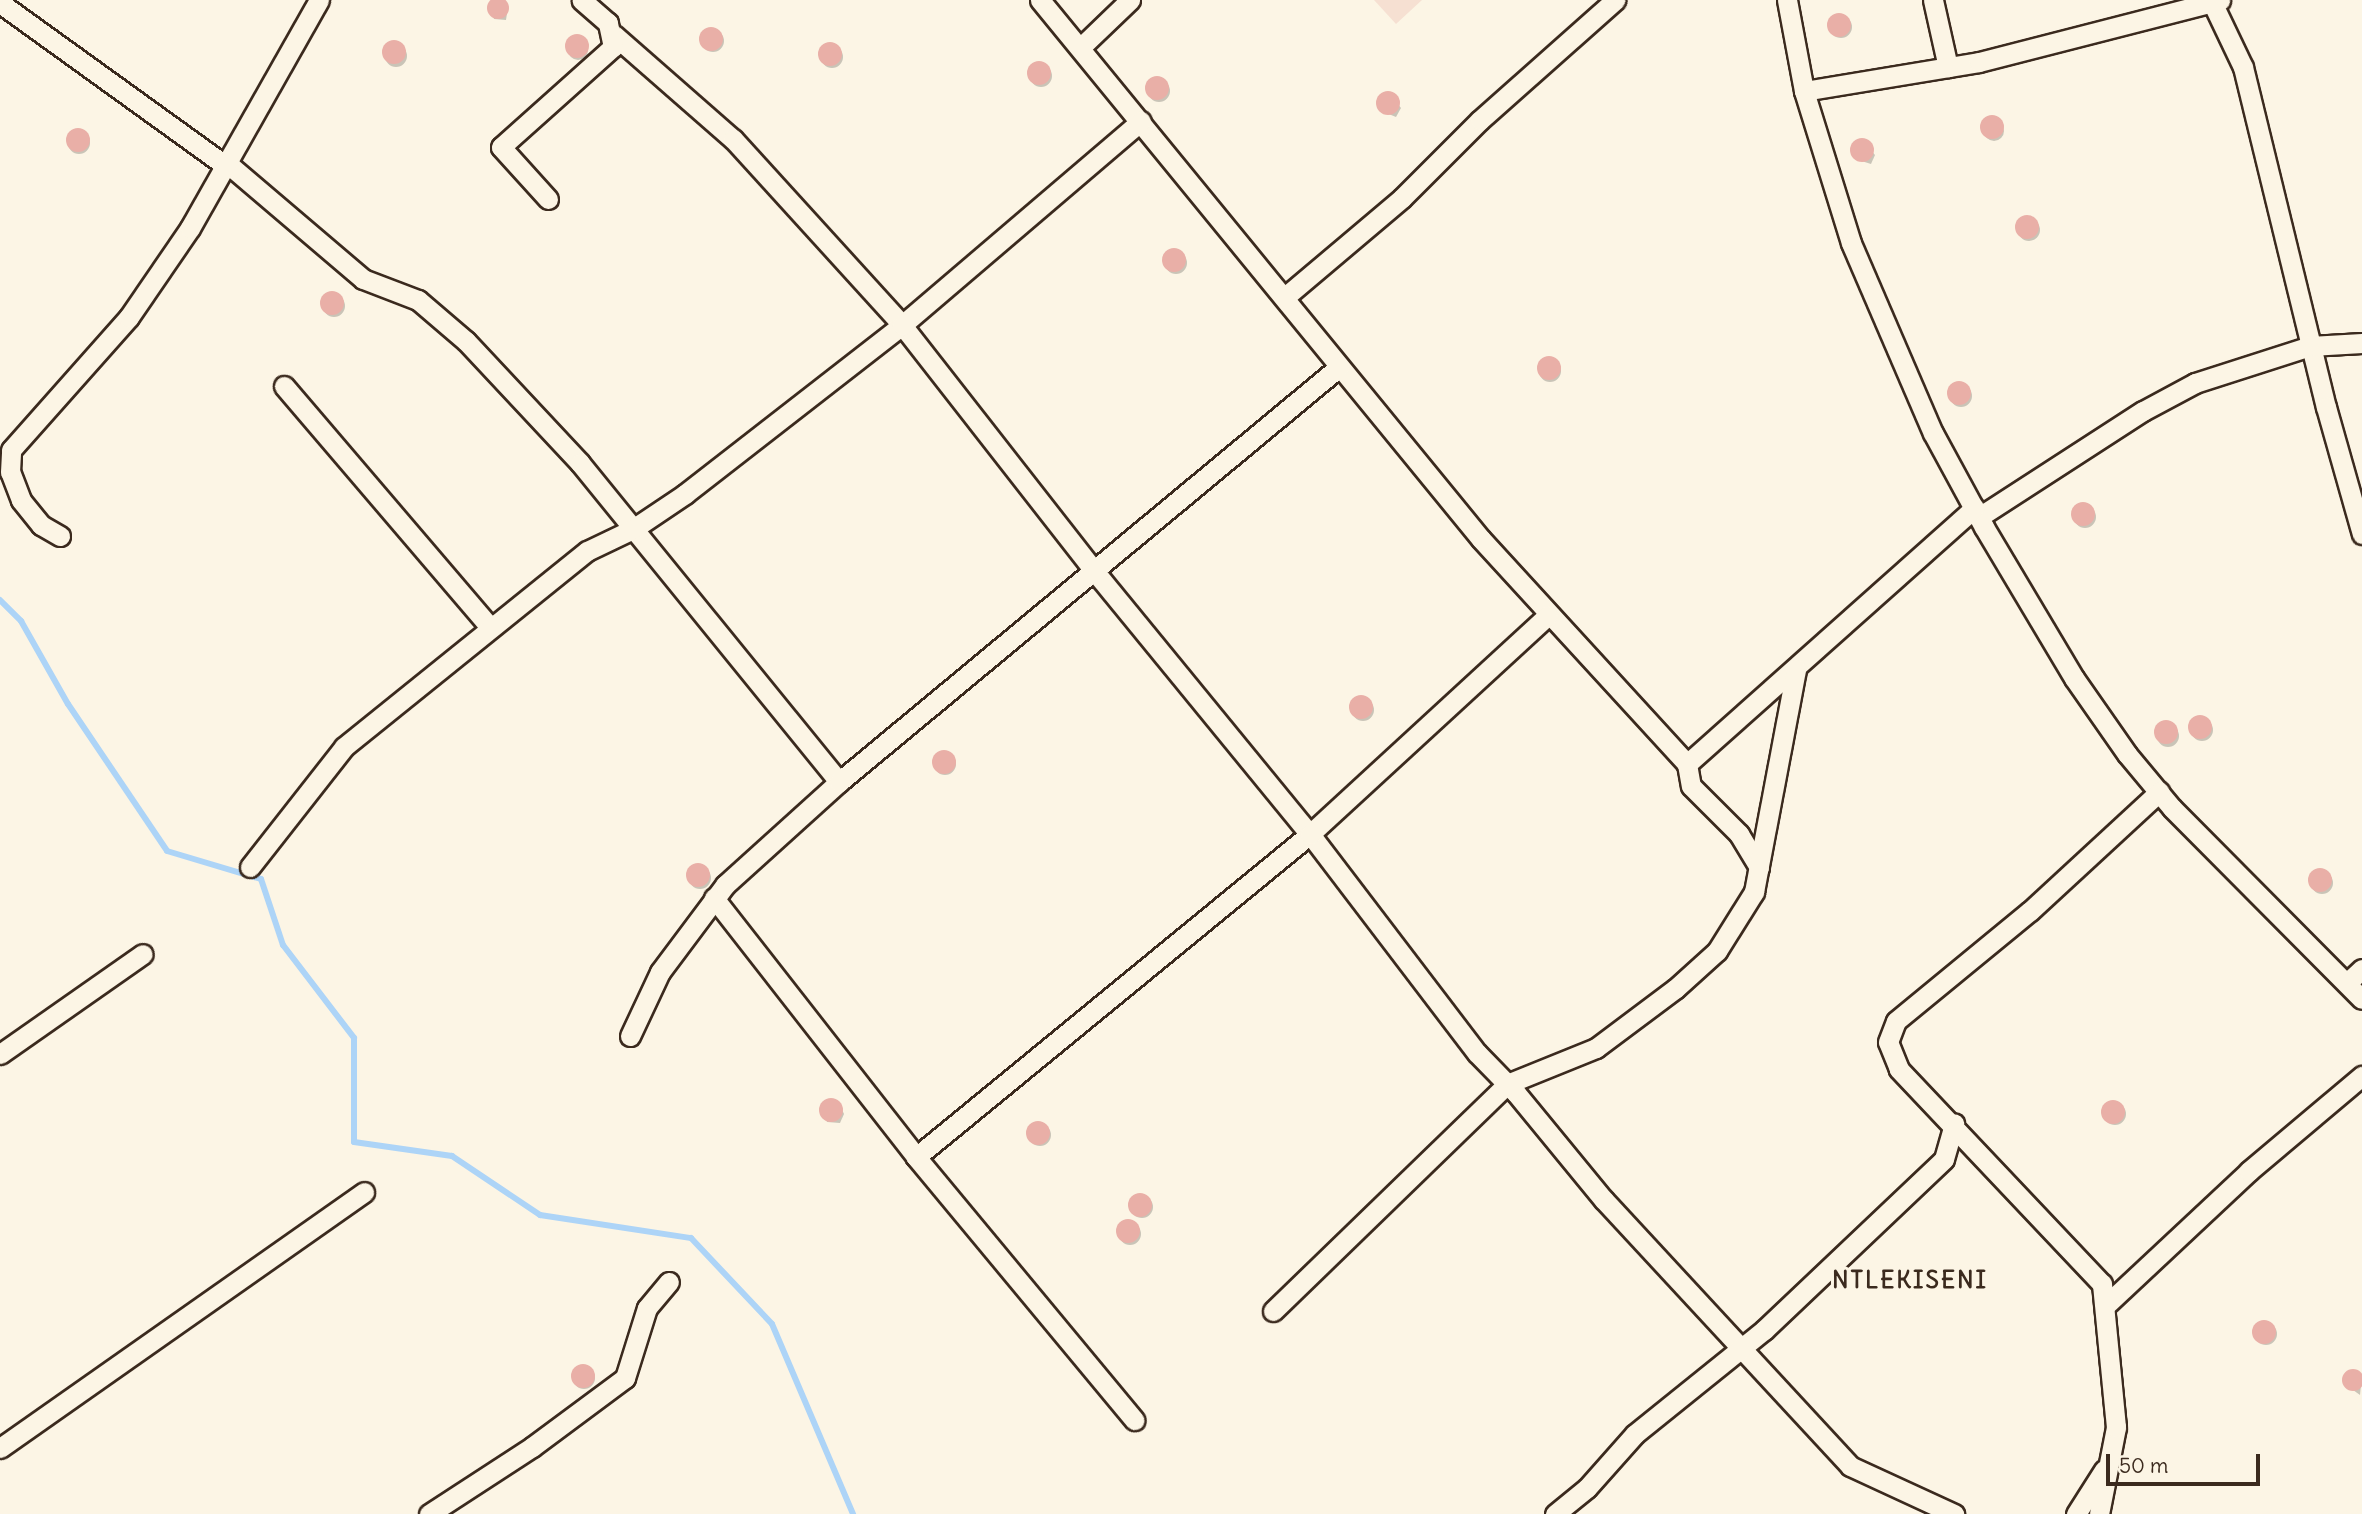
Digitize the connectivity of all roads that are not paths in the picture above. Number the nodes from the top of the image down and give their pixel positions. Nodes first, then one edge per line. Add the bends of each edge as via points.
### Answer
1 (319, 0) edge
2 (582, 0) edge
3 (1040, 0) edge
4 (1130, 0) edge
5 (1615, 0) edge
6 (1787, 0) edge
7 (1933, 0) edge
8 (2214, 1) edge
9 (0, 3) edge
10 (614, 35) junction
11 (1081, 47) junction
12 (1948, 67) junction
13 (1804, 91) junction
14 (1141, 121) junction
15 (228, 166) junction
16 (548, 199) dead end
17 (1285, 296) junction
18 (902, 325) junction
19 (2362, 343) edge
20 (2310, 346) junction
21 (1339, 367) junction
22 (284, 386) dead end
23 (1977, 513) junction
24 (633, 529) junction
25 (2362, 534) edge
26 (60, 536) dead end
27 (1096, 573) junction
28 (1548, 615) junction
29 (491, 628) junction
30 (1796, 669) junction
31 (1687, 764) junction
32 (839, 782) junction
33 (2159, 792) junction
34 (1310, 834) junction
35 (250, 867) dead end
36 (1759, 867) junction
37 (715, 898) junction
38 (143, 954) dead end
39 (2355, 976) edge
40 (2362, 999) edge
41 (630, 1036) dead end
42 (0, 1054) edge
43 (2362, 1076) edge
44 (1507, 1084) junction
45 (1954, 1123) junction
46 (916, 1157) junction
47 (364, 1192) dead end
48 (669, 1282) dead end
49 (2106, 1305) junction
50 (1273, 1311) dead end
51 (1741, 1348) junction
52 (1134, 1420) dead end
53 (0, 1448) edge
54 (2111, 1458) junction
55 (429, 1514) edge
56 (1555, 1514) edge
57 (1954, 1514) edge
58 (2076, 1514) edge
59 (2099, 1514) edge

1 - 15 street
2 - 10 street via 608,23
3 - 11 street
4 - 11 street
5 - 17 street via 1480,120 1402,198
6 - 13 street
7 - 12 street
8 - 12 street via 2090,36
8 - 20 street via 2243,67
9 - 15 street
10 - 16 street via 607,54 503,143 509,160
10 - 18 street via 733,139
11 - 14 street
12 - 13 street
13 - 23 street via 1851,243 1933,433
14 - 17 street
14 - 18 street
15 - 24 street via 363,279 418,300 445,319 566,445
15 - 26 street via 129,317 11,450 10,472 21,500 41,525
17 - 21 street
18 - 24 street
18 - 27 street
19 - 20 street
20 - 23 street via 2195,383
20 - 25 street
21 - 27 street via 1215,466
21 - 28 street
22 - 29 street
23 - 30 street
23 - 33 street via 2074,678
24 - 29 street via 587,551
24 - 32 street
27 - 32 street
27 - 34 street
28 - 31 street
28 - 34 street
29 - 35 street via 344,747
30 - 31 street
30 - 36 street
31 - 36 street via 1691,786 1739,834
32 - 37 street
33 - 39 street via 2285,925
33 - 45 street via 2030,911 1896,1021 1888,1042 1893,1060
34 - 44 street via 1477,1053
34 - 46 street
36 - 44 street via 1754,892 1717,951 1699,970 1595,1048
37 - 41 street via 660,972
37 - 46 street
38 - 42 street
39 - 40 street
43 - 49 street via 2249,1171
44 - 50 street
44 - 51 street via 1582,1176
45 - 49 street via 2095,1273
45 - 51 street via 1944,1159
46 - 52 street
47 - 53 street
48 - 55 street via 647,1308 625,1378 542,1441
49 - 54 street via 2116,1427
51 - 56 street via 1635,1433 1587,1488
51 - 57 street via 1850,1466
54 - 58 street
54 - 59 street

